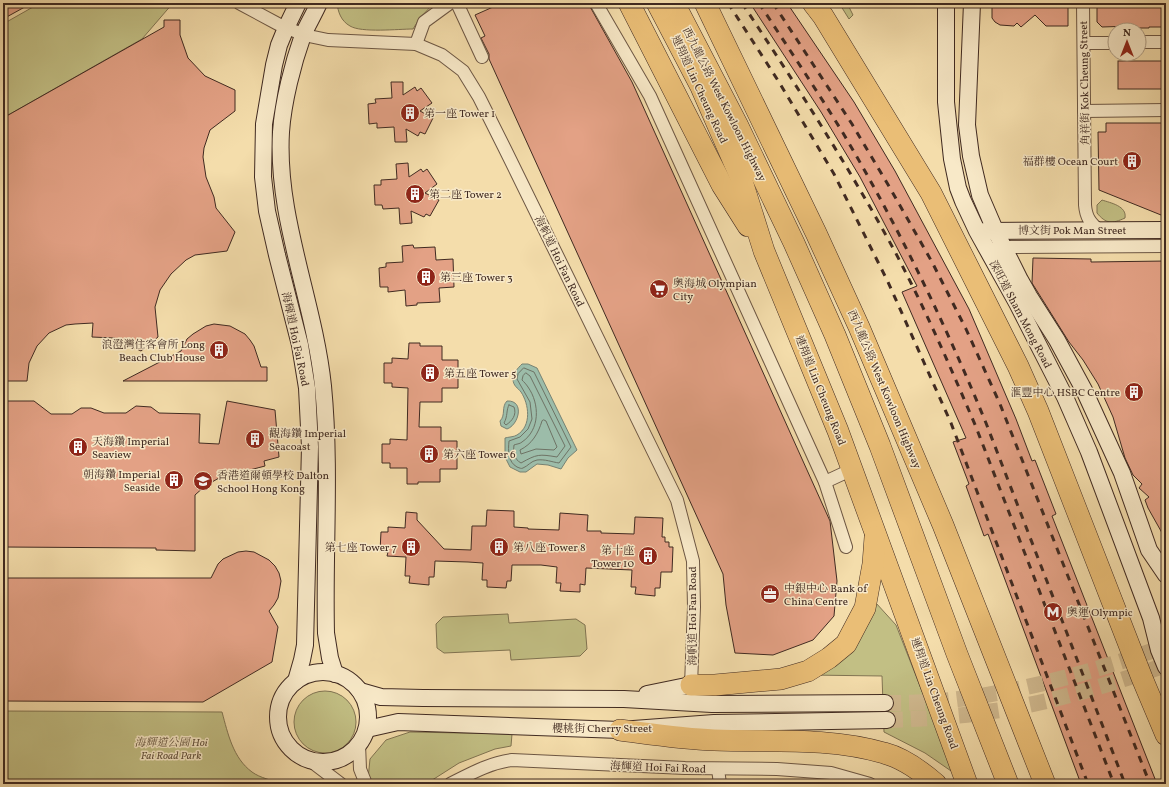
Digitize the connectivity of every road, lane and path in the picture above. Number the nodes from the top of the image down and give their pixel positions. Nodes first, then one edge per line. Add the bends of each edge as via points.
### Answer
1 (239, 3) edge
2 (298, 3) edge
3 (319, 3) edge
4 (457, 3) edge
5 (596, 3) edge
6 (629, 3) edge
7 (657, 3) edge
8 (674, 3) edge
9 (706, 3) edge
10 (946, 3) edge
11 (972, 3) edge
12 (1083, 3) edge
13 (442, 5) edge
14 (818, 7) edge
15 (286, 28) junction
16 (304, 34) junction
17 (1147, 42) edge
18 (1166, 42) edge
19 (1084, 43) junction
20 (1107, 43) edge
21 (416, 44) junction
22 (482, 57) dead end
23 (1166, 110) edge
24 (1084, 111) junction
25 (995, 230) junction
26 (1099, 230) junction
27 (1166, 230) edge
28 (977, 231) junction
29 (1003, 246) junction
30 (1166, 246) edge
31 (986, 247) junction
32 (764, 251) junction
33 (853, 469) junction
34 (825, 482) junction
35 (876, 533) junction
36 (846, 547) dead end
37 (1166, 575) edge
38 (1166, 631) edge
39 (1164, 663) edge
40 (335, 674) junction
41 (296, 681) junction
42 (692, 685) junction
43 (360, 691) junction
44 (624, 699) junction
45 (885, 703) tunnel mouth
46 (887, 720) tunnel mouth
47 (366, 729) junction
48 (620, 730) junction
49 (1166, 735) edge
50 (359, 744) junction
51 (308, 759) junction
52 (718, 769) junction
53 (341, 784) edge
54 (366, 784) edge
55 (450, 784) edge
56 (720, 784) edge
57 (870, 784) edge
58 (936, 784) edge
59 (967, 784) edge
60 (1008, 784) edge
61 (1045, 784) edge

1 - 15 street, 海帆道 Hoi Fan Road
2 - 15 main road, 海輝道 Hoi Fai Road
3 - 16 main road, 海輝道 Hoi Fai Road
4 - 22 street
5 - 34 street via 650,96
6 - 32 highway via 722,185
7 - 32 highway, 連翔道 Lin Cheung Road via 701,87 741,178
8 - 60 highway, 西九龍公路 West Kowloon Highway via 737,124 794,243 846,361
9 - 61 highway, 西九龍公路 West Kowloon Highway via 810,219 870,352 943,525
10 - 28 main road, 深旺道 Sham Mong Road via 946,102 950,144 958,188
11 - 25 main road, 深旺道 Sham Mong Road via 968,140 980,195
12 - 19 street, 角祥街 Kok Cheung Street
13 - 21 street via 424,22
14 - 49 highway via 931,192 1018,366
15 - 16 street, 海帆道 Hoi Fan Road
15 - 41 main road, 海輝道 Hoi Fai Road via 277,52 266,107 263,177 267,211 300,346 307,388 310,447 306,623 305,645
16 - 21 street, 海帆道 Hoi Fan Road via 328,40
16 - 40 main road, 海輝道 Hoi Fai Road via 284,108 281,132 282,177 293,240 316,338 323,385 328,482 326,634
17 - 18 street
19 - 20 street
19 - 24 street, 角祥街 Kok Cheung Street
21 - 42 street, 海帆道 Hoi Fan Road via 442,54 463,71 479,97 677,500 693,561
23 - 24 street
24 - 26 street, 角祥街 Kok Cheung Street via 1086,214 1089,221
25 - 26 main road, 博文街 Pok Man Street
25 - 28 main road, 博文街 Pok Man Street
25 - 29 main road, 深旺道 Sham Mong Road
26 - 27 main road, 博文街 Pok Man Street
28 - 31 main road, 深旺道 Sham Mong Road
29 - 30 street, 博文街 Pok Man Street
29 - 31 street, 博文街 Pok Man Street
29 - 37 main road, 深旺道 Sham Mong Road via 1084,390 1122,473 1149,550
31 - 39 main road, 深旺道 Sham Mong Road via 1065,397 1089,452 1151,618
32 - 33 highway, 連翔道 Lin Cheung Road
33 - 34 street
33 - 35 highway, 連翔道 Lin Cheung Road
34 - 36 street
35 - 42 highway via 868,598 846,644 808,671 782,679
35 - 59 highway, 連翔道 Lin Cheung Road
38 - 39 main road via 1162,650
40 - 41 main road via 314,673
40 - 43 main road via 345,677
41 - 51 main road via 281,700 279,724 289,746
42 - 44 main road
43 - 44 main road via 387,697
43 - 47 main road via 367,705
44 - 45 main road via 712,704
46 - 48 main road, 櫻桃街 Cherry Street via 714,723
47 - 48 main road, 櫻桃街 Cherry Street via 398,722
47 - 50 main road
48 - 58 highway via 712,740 820,742 856,747 885,753 915,767
50 - 51 main road via 337,759
50 - 54 street via 360,769
51 - 53 street
52 - 55 street, 海輝道 Hoi Fai Road via 512,760 485,767
52 - 56 street
52 - 57 street, 海輝道 Hoi Fai Road via 777,769 831,773

